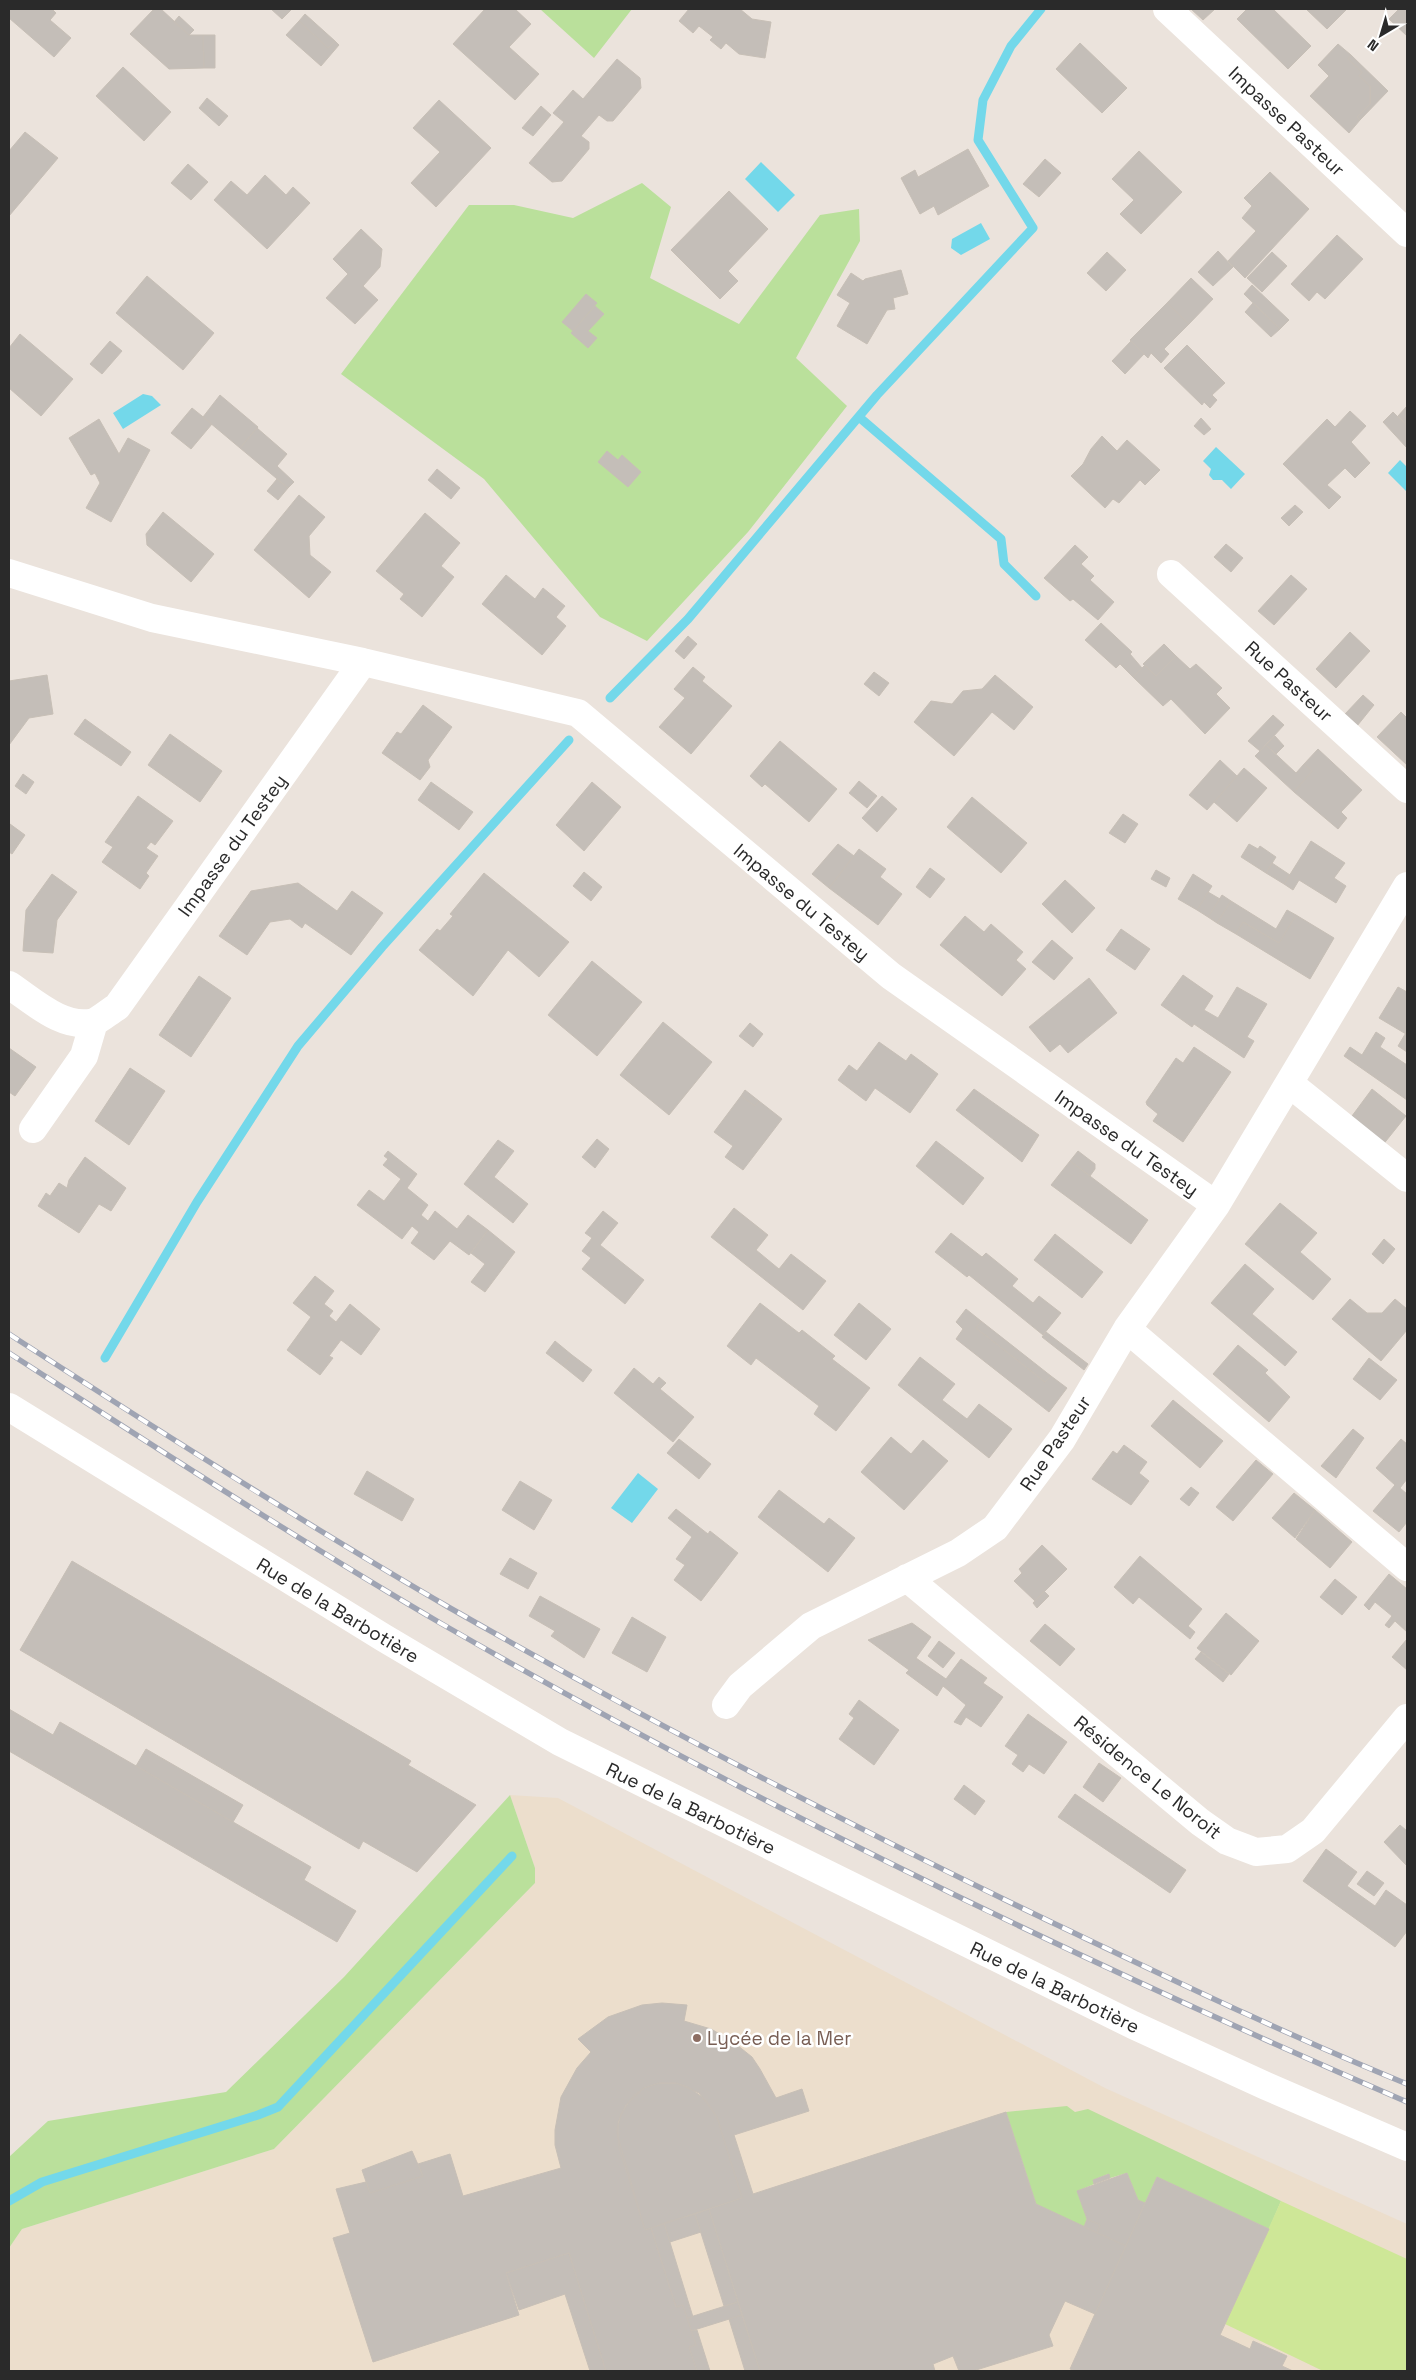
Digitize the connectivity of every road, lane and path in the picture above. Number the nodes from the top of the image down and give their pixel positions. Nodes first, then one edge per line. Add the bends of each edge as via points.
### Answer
1 (1167, 9) edge
2 (1407, 233) edge
3 (9, 572) edge
4 (1171, 574) dead end
5 (363, 662) junction
6 (1407, 789) edge
7 (1407, 886) edge
8 (9, 985) edge
9 (94, 1022) junction
10 (1290, 1084) junction
11 (33, 1129) dead end
12 (1407, 1178) edge
13 (1216, 1205) junction
14 (1127, 1329) junction
15 (9, 1407) edge
16 (1407, 1568) edge
17 (907, 1578) junction
18 (726, 1705) dead end
19 (1407, 1718) edge
20 (1407, 2146) edge

1 - 2 street, Impasse Pasteur
3 - 5 street, Impasse du Testey via 152,618
4 - 6 street, Rue Pasteur
5 - 9 street, Impasse du Testey via 117,1007
5 - 13 street, Impasse du Testey via 578,714 891,976
7 - 10 street, Rue Pasteur
8 - 9 street via 54,1015 74,1022
9 - 11 street via 84,1056
10 - 12 street
10 - 13 street, Rue Pasteur
13 - 14 street, Rue Pasteur
14 - 16 street
14 - 17 street, Rue Pasteur via 1062,1439 995,1528 958,1553
15 - 20 street, Rue de la Barbotière via 384,1638 560,1742 1132,2025
17 - 18 street, Rue Pasteur via 811,1626 740,1686
17 - 19 street, Résidence Le Noroit via 1200,1822 1227,1842 1256,1852 1287,1849 1313,1831

